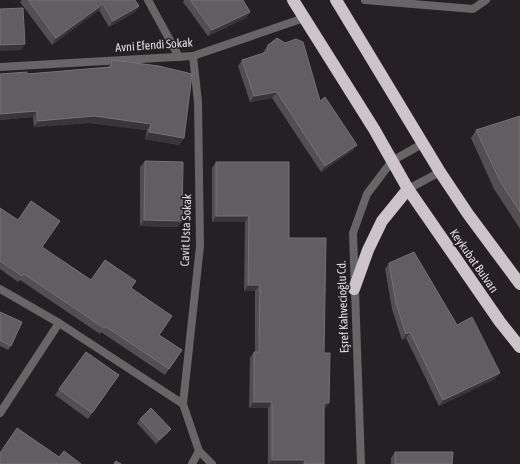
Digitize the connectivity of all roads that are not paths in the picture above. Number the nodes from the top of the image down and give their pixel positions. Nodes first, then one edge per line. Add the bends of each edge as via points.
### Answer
1 (148, 0) edge
2 (293, 0) edge
3 (336, 0) edge
4 (365, 0) edge
5 (486, 0) edge
6 (304, 18) junction
7 (193, 56) junction
8 (179, 57) junction
9 (0, 67) edge
10 (422, 144) junction
11 (392, 161) junction
12 (440, 172) junction
13 (408, 189) junction
14 (520, 284) edge
15 (0, 289) edge
16 (354, 289) junction
17 (59, 323) junction
18 (520, 347) edge
19 (183, 404) junction
20 (0, 413) edge
21 (200, 451) junction
22 (192, 464) edge
23 (212, 464) edge
24 (360, 464) edge

1 - 8 street
2 - 6 highway
3 - 10 highway
4 - 5 street via 473,9
6 - 7 street, Avni Efendi Sokak
6 - 11 highway
7 - 8 street, Avni Efendi Sokak
7 - 19 street, Cavit Usta Sokak via 198,102 200,246
8 - 9 street, Avni Efendi Sokak
10 - 11 street
10 - 12 highway, Keykubat Bulvarı
11 - 13 highway, Keykubat Bulvarı
11 - 16 street, Eşref Kahvecioğlu Cd. via 367,194 353,233
12 - 13 street
12 - 14 highway, Keykubat Bulvarı
13 - 16 highway via 382,222 368,250
13 - 18 highway, Keykubat Bulvarı
15 - 17 street
16 - 24 street, Eşref Kahvecioğlu Cd.
17 - 19 street
17 - 20 street
19 - 21 street
21 - 22 street
21 - 23 street

